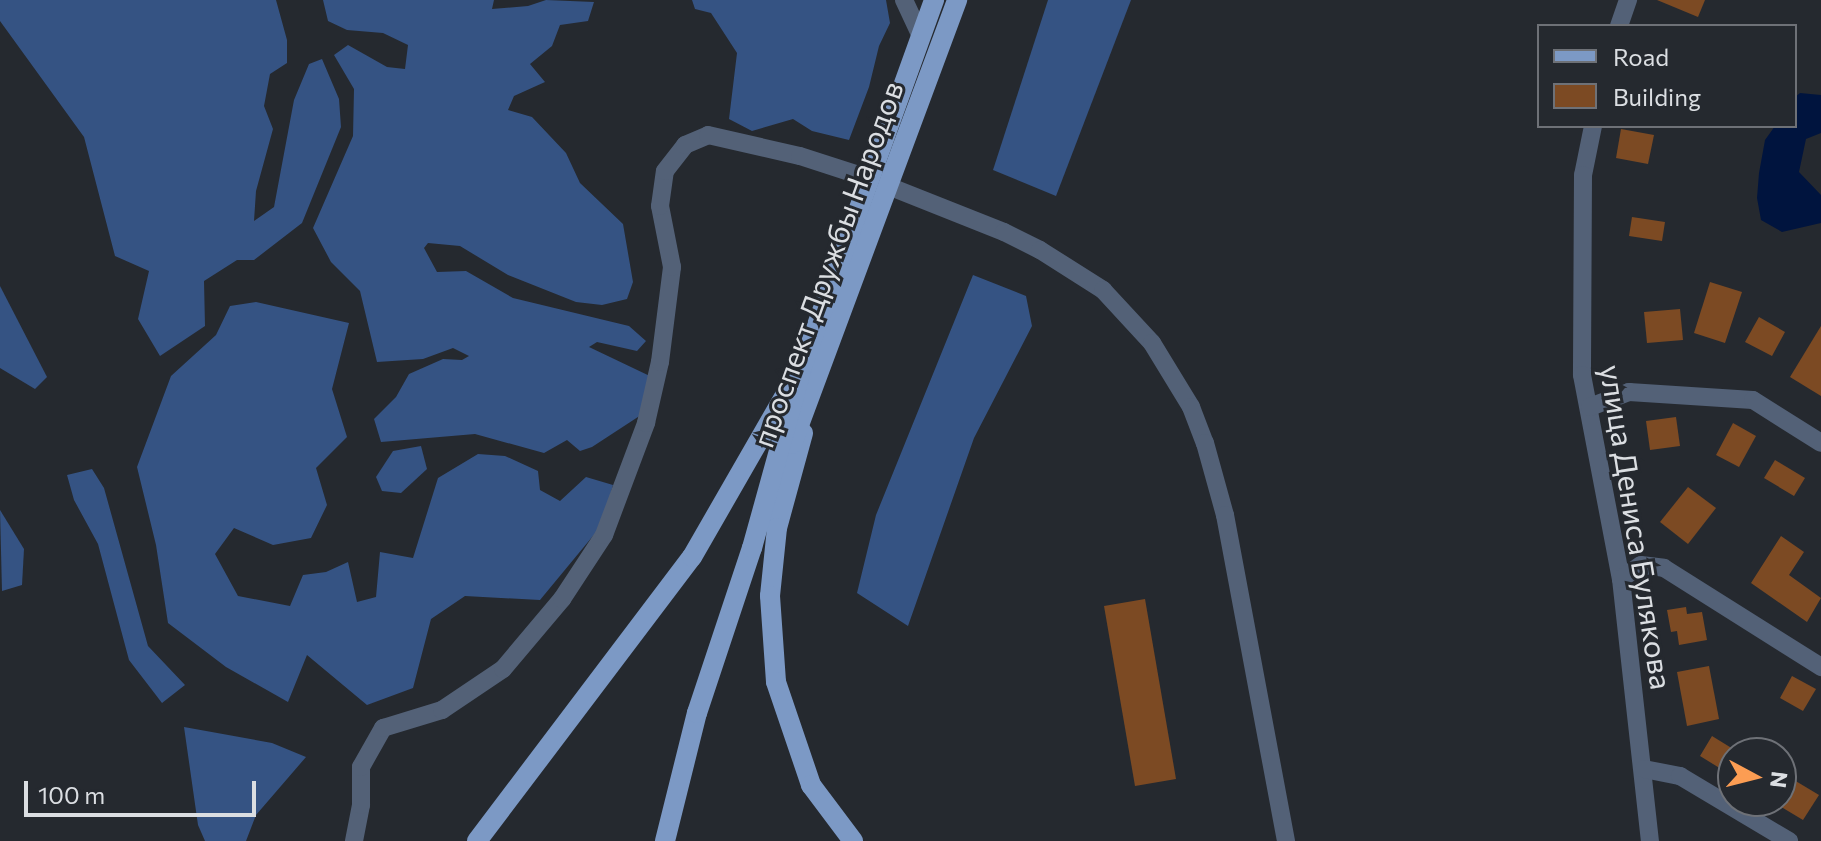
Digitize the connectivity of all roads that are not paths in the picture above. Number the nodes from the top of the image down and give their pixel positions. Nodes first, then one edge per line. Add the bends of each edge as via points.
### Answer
1 (904, 0) edge
2 (934, 0) edge
3 (957, 0) edge
4 (1628, 0) edge
5 (1620, 24) edge
6 (921, 36) junction
7 (1593, 128) edge
8 (868, 178) junction
9 (888, 185) junction
10 (812, 367) junction
11 (1590, 407) junction
12 (1821, 443) edge
13 (1621, 579) junction
14 (1821, 667) edge
15 (1644, 769) junction
16 (354, 841) edge
17 (477, 841) edge
18 (665, 841) edge
19 (853, 841) edge
20 (1286, 841) edge
21 (1650, 841) edge
22 (1789, 841) edge

1 - 6 street
2 - 6 main road, проспект Дружбы Народов
3 - 9 main road, проспект Дружбы Народов
4 - 5 street
6 - 8 main road, проспект Дружбы Народов
7 - 11 street, улица Дениса Булякова via 1583,190 1582,375
8 - 9 street
8 - 10 main road, проспект Дружбы Народов
8 - 16 street via 708,135 685,145 665,171 660,206 672,267 660,362 646,423 604,535 562,599 503,669 442,710 383,728 361,767
9 - 10 main road, проспект Дружбы Народов
9 - 20 street via 1004,232 1072,269 1127,314 1171,372 1205,443 1225,515
10 - 17 main road via 692,557
10 - 18 main road, проспект Дружбы Народов via 697,713
10 - 19 main road via 777,528 770,596 776,682 811,785
11 - 12 street via 1629,392 1753,400
11 - 13 street, улица Дениса Булякова
13 - 14 street via 1641,565 1664,568
13 - 15 street, улица Дениса Булякова
15 - 21 street, улица Дениса Булякова
15 - 22 street via 1680,776

